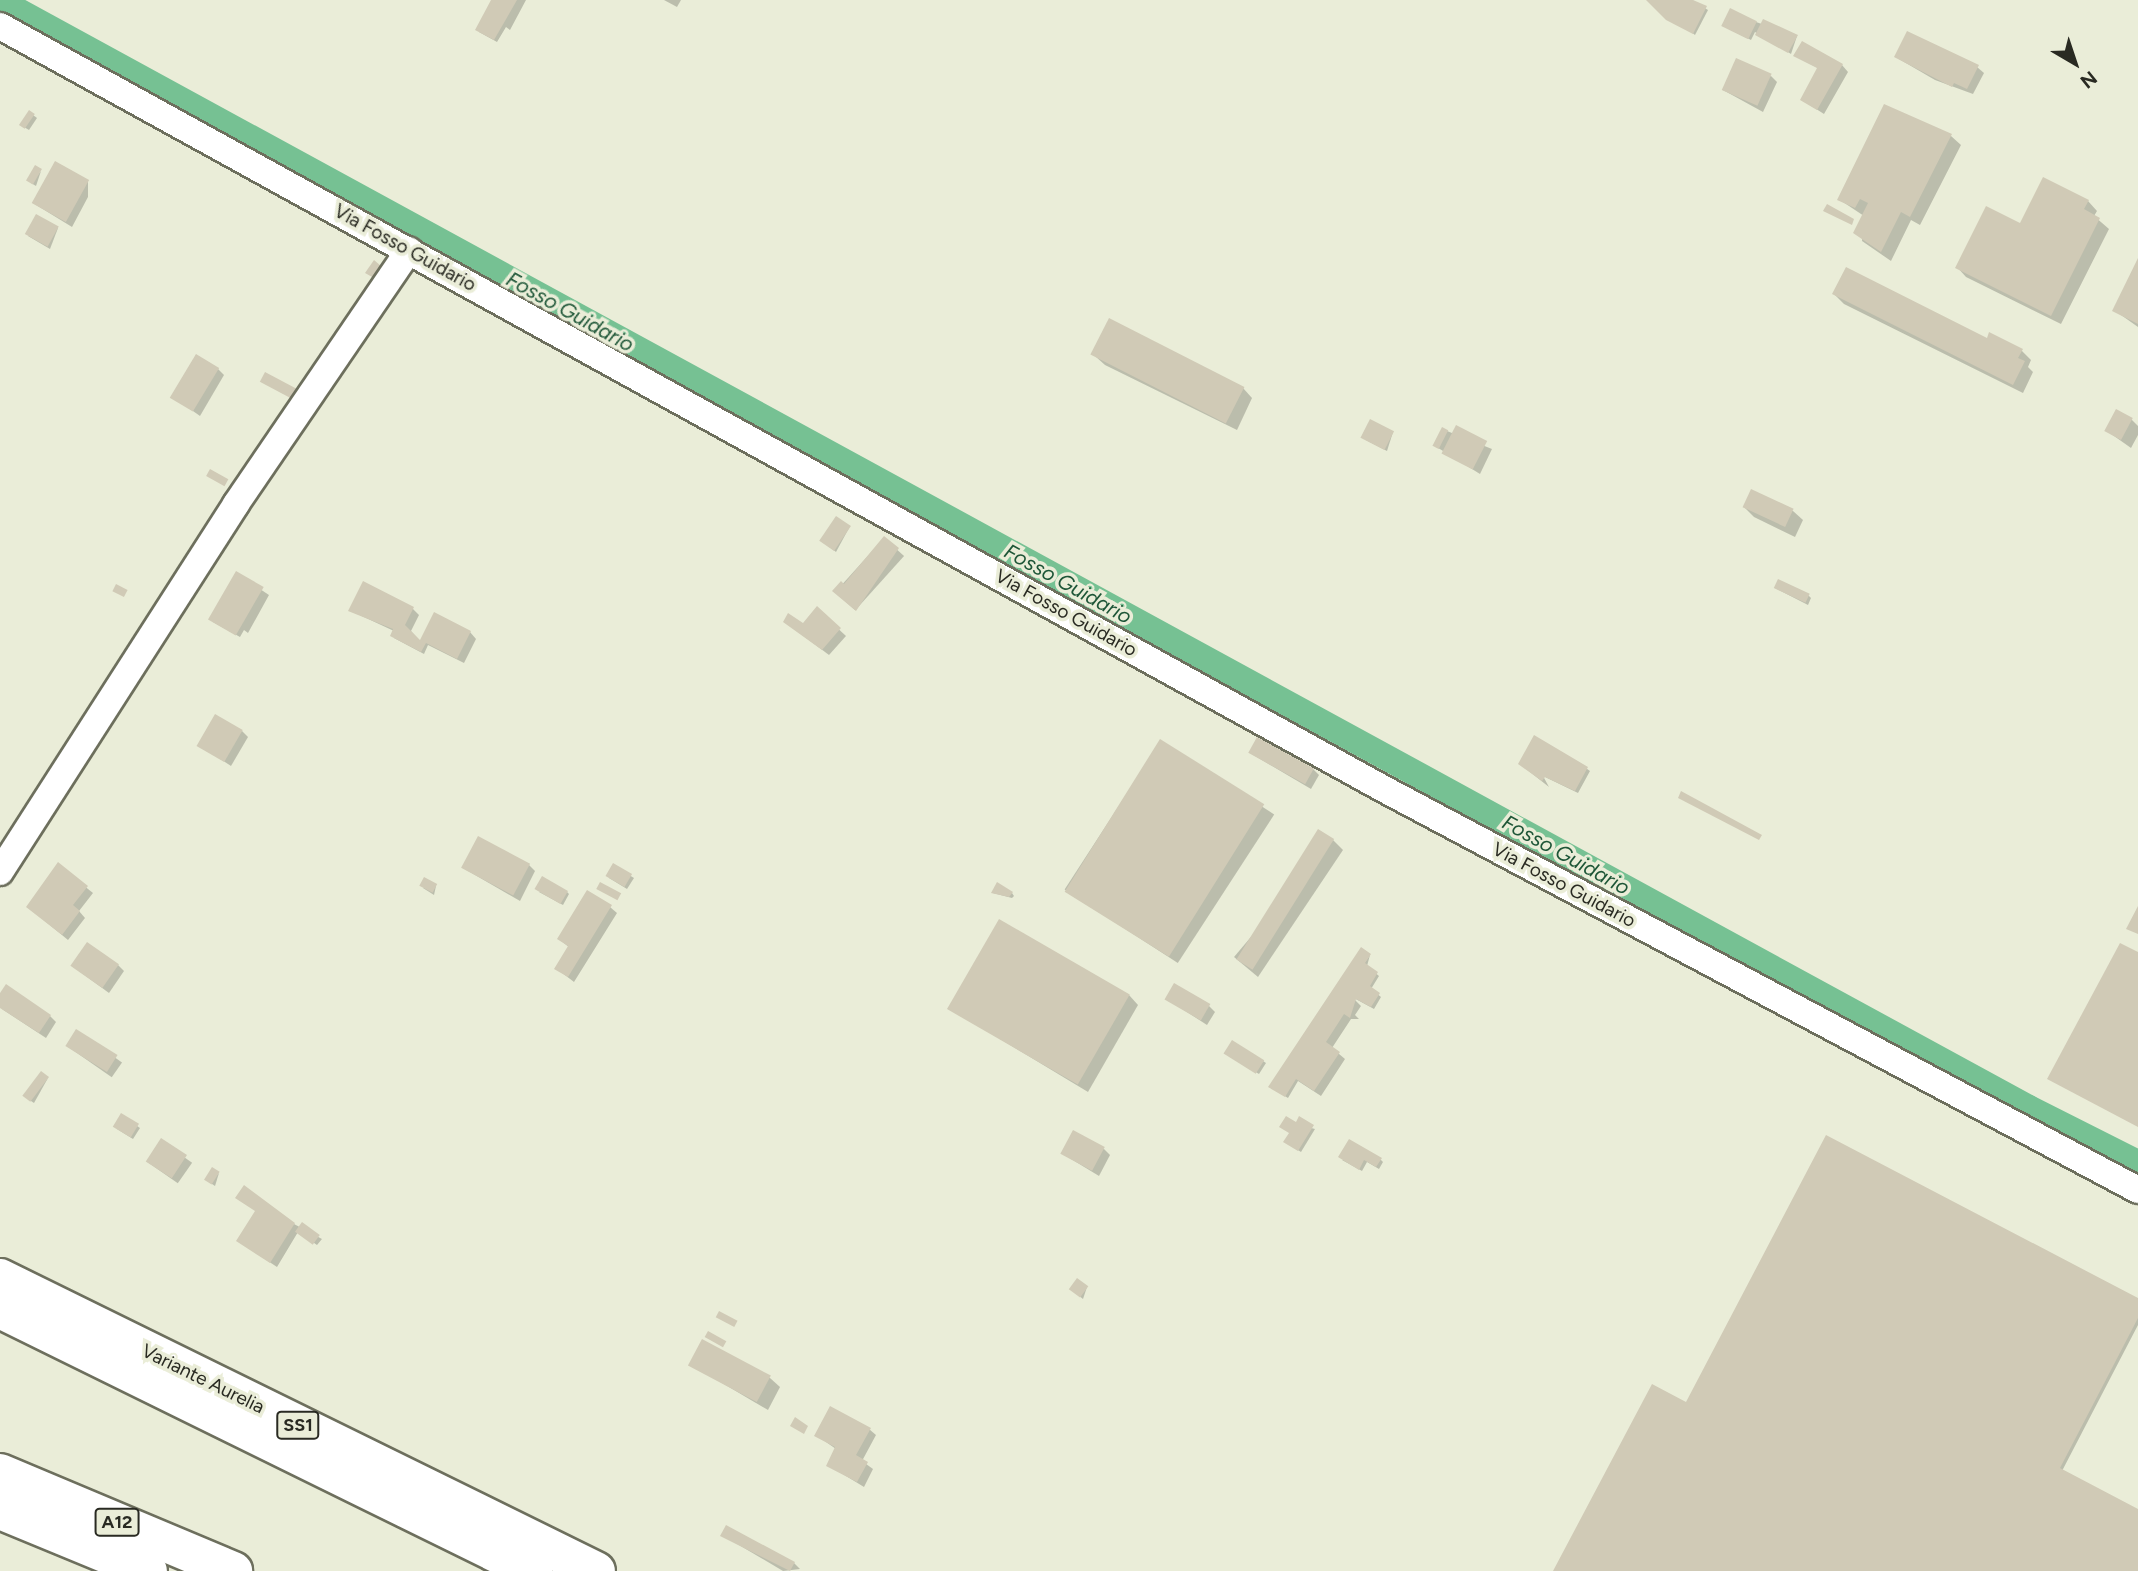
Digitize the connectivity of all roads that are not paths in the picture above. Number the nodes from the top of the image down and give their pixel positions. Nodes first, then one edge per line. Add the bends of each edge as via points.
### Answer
1 (0, 26) edge
2 (409, 250) junction
3 (0, 872) edge
4 (2138, 1190) edge
5 (0, 1278) edge
6 (0, 1309) edge
7 (0, 1473) edge
8 (0, 1510) edge
9 (148, 1571) edge
10 (233, 1571) edge
11 (533, 1571) edge
12 (596, 1571) edge

1 - 2 street, Via Fosso Guidario
2 - 3 street via 236,504
2 - 4 street, Via Fosso Guidario via 1382,788
5 - 12 highway, Variante Aurelia / SS1
6 - 11 highway, Variante Aurelia / SS1
7 - 10 highway, A12
8 - 9 highway, A12

